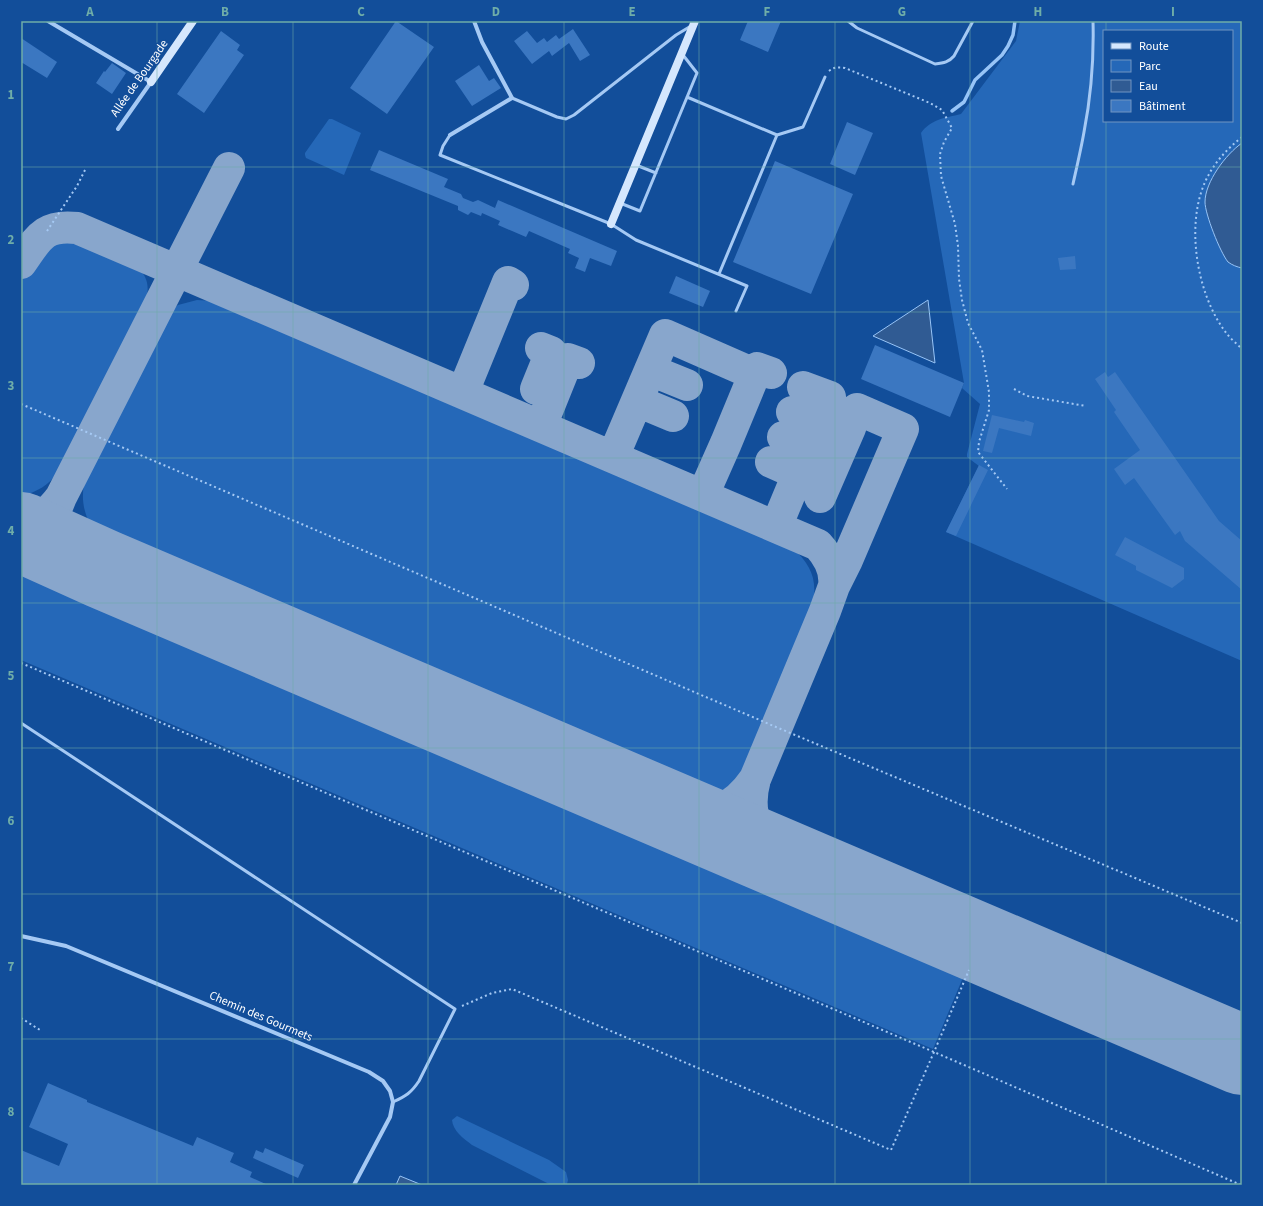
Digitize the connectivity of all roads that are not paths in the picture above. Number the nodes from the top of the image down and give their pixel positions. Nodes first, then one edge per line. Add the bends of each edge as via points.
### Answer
1 (48, 21) edge
2 (193, 21) edge
3 (474, 21) edge
4 (848, 21) edge
5 (973, 21) edge
6 (1093, 21) edge
7 (694, 22) edge
8 (682, 53) junction
9 (825, 77) road end
10 (151, 82) junction
11 (512, 98) junction
12 (687, 98) junction
13 (118, 129) dead end
14 (450, 135) joint
15 (777, 135) junction
16 (636, 165) junction
17 (656, 173) junction
18 (1074, 184) dead end
19 (620, 203) junction
20 (611, 224) junction
21 (719, 274) junction
22 (736, 311) dead end
23 (21, 723) edge
24 (21, 936) edge
25 (393, 1102) junction
26 (354, 1185) edge

1 - 10 street
2 - 10 street, Allée de Bourgade
3 - 11 street via 482,42
4 - 5 lane via 857,28 935,64 942,64 954,56
6 - 18 lane via 1091,81
7 - 8 street
7 - 11 lane via 566,119
8 - 12 lane via 697,73
8 - 16 street
9 - 15 lane via 803,127
10 - 13 street, Allée de Bourgade
11 - 14 street
12 - 15 lane
12 - 17 lane
14 - 20 lane via 440,155
15 - 21 lane
16 - 17 lane
16 - 19 street
17 - 19 lane via 640,211
19 - 20 street
20 - 21 lane via 636,240
21 - 22 lane via 747,286
23 - 25 lane via 455,1009 419,1081 406,1096
24 - 25 street, Chemin des Gourmets via 66,946 369,1072 383,1081 390,1091
25 - 26 street via 390,1117

